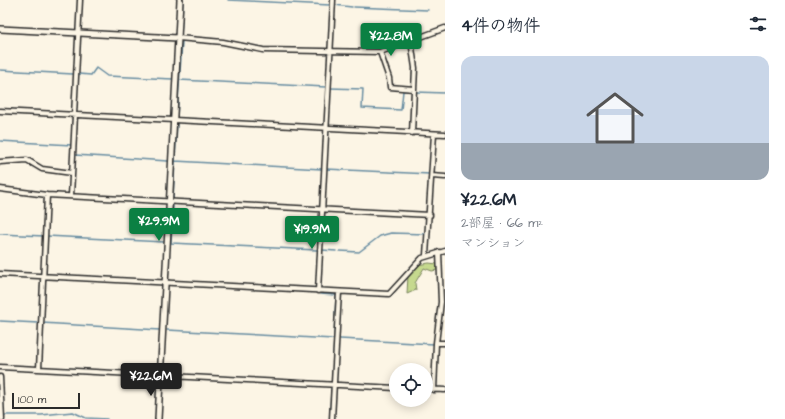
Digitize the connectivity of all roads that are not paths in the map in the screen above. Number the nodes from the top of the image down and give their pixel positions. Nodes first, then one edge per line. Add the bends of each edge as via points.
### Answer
1 (80, 0) edge
2 (180, 0) edge
3 (332, 0) edge
4 (445, 28) edge
5 (0, 29) edge
6 (78, 33) junction
7 (178, 38) junction
8 (411, 41) junction
9 (330, 51) junction
10 (380, 52) junction
11 (414, 89) junction
12 (0, 111) edge
13 (74, 115) junction
14 (174, 120) junction
15 (326, 128) junction
16 (412, 133) junction
17 (434, 134) junction
18 (445, 134) edge
19 (0, 162) edge
20 (72, 174) junction
21 (432, 176) junction
22 (445, 177) edge
23 (0, 189) edge
24 (47, 195) junction
25 (71, 196) junction
26 (169, 202) junction
27 (322, 210) junction
28 (430, 215) junction
29 (445, 251) edge
30 (439, 252) junction
31 (426, 255) junction
32 (0, 274) edge
33 (43, 276) junction
34 (165, 283) junction
35 (318, 291) junction
36 (339, 292) junction
37 (436, 343) junction
38 (445, 343) edge
39 (0, 367) edge
40 (38, 369) junction
41 (161, 376) junction
42 (0, 377) edge
43 (334, 385) junction
44 (389, 388) edge
45 (434, 390) joint
46 (445, 390) edge
47 (2, 419) edge
48 (158, 419) edge
49 (332, 419) edge

1 - 6 street
2 - 7 street
3 - 9 street
4 - 8 street
5 - 6 street
6 - 7 street
6 - 13 street
7 - 9 street via 224,42 263,50
7 - 14 street
8 - 10 street
8 - 11 street via 415,68
9 - 10 street
9 - 15 street
10 - 11 street via 390,87
11 - 16 street
12 - 13 street
13 - 14 street
13 - 20 street
14 - 15 street
14 - 26 street
15 - 16 street
15 - 27 street
16 - 17 street
17 - 18 street
17 - 21 street
19 - 20 street via 27,160 42,169
20 - 25 street
21 - 22 street
21 - 28 street
23 - 24 street
24 - 25 street
24 - 33 street
25 - 26 street
26 - 27 street
26 - 34 street
27 - 28 street
27 - 35 street
28 - 31 street
29 - 30 street
30 - 31 street
30 - 37 street via 441,302
31 - 36 street via 416,262 389,294
32 - 33 street
33 - 34 street
33 - 40 street
34 - 35 street
34 - 41 street
35 - 36 street
36 - 43 street
37 - 38 street
37 - 45 street
39 - 40 street
40 - 41 street
41 - 43 street
41 - 48 street
42 - 47 street
43 - 44 street
43 - 49 street
45 - 46 street

